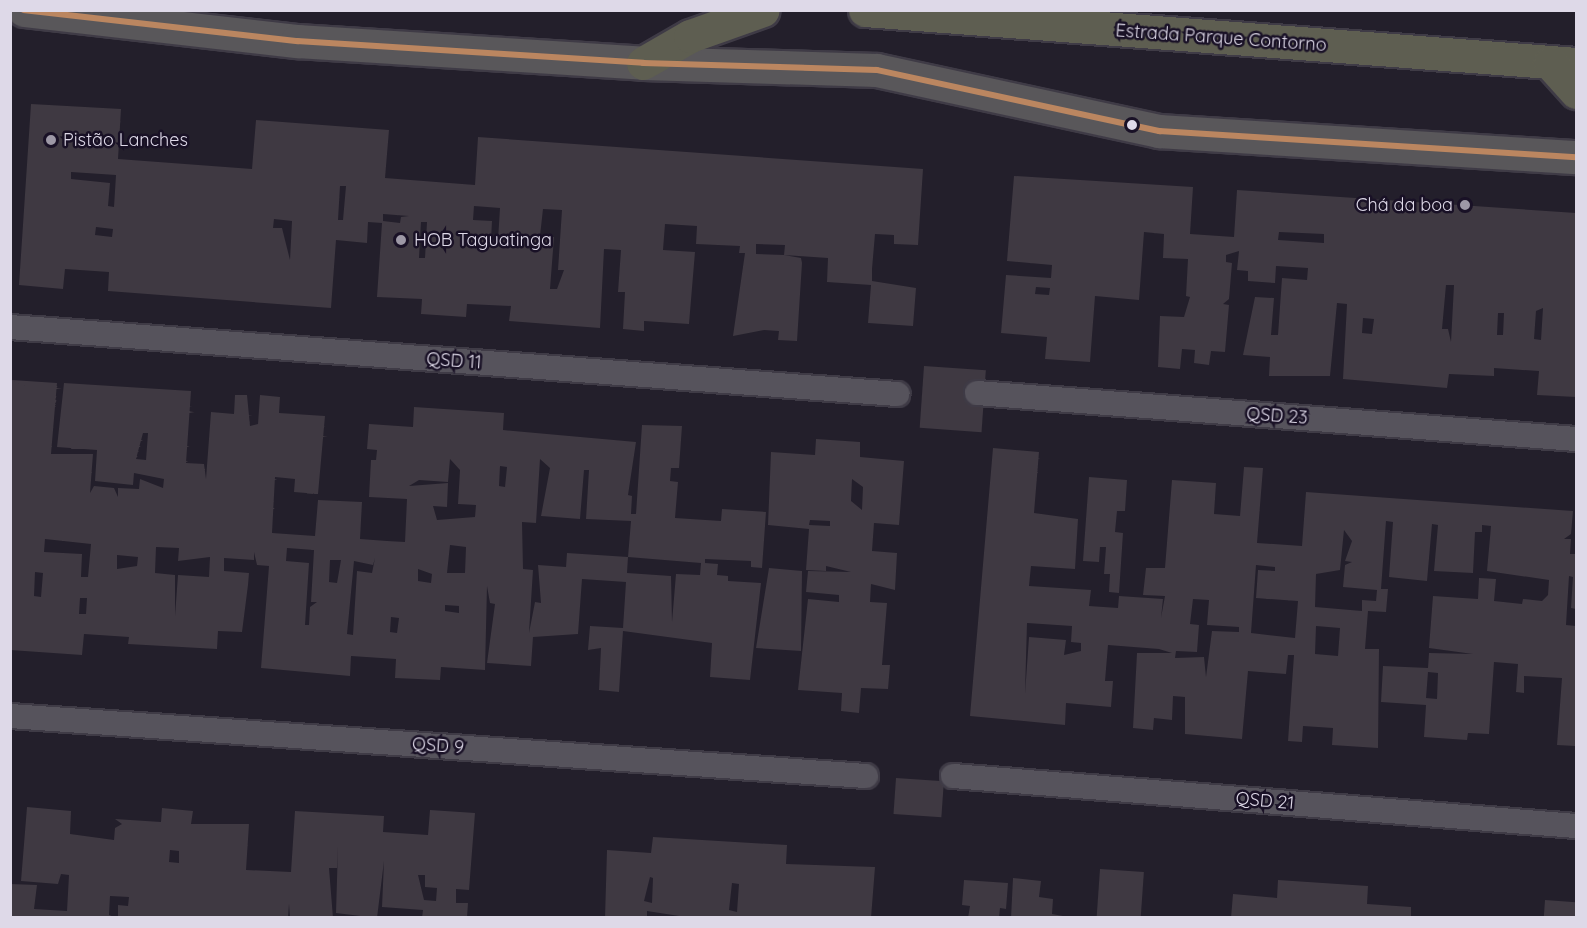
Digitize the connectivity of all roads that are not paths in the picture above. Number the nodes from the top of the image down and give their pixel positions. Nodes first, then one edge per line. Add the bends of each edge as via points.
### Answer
1 (13, 10) edge
2 (24, 10) edge
3 (763, 10) edge
4 (865, 10) edge
5 (10, 31) edge
6 (643, 63) junction
7 (1563, 63) edge
8 (1576, 92) edge
9 (1576, 157) edge
10 (10, 327) edge
11 (976, 393) dead end
12 (897, 394) dead end
13 (1576, 439) edge
14 (10, 716) edge
15 (866, 776) dead end
16 (954, 776) dead end
17 (1576, 826) edge

1 - 5 main road
2 - 6 main road via 297,41
3 - 6 highway via 690,36
4 - 7 highway, Estrada Parque Contorno
6 - 9 main road via 877,70 1159,131
7 - 8 highway
10 - 12 street, QSD 11
11 - 13 street, QSD 23
14 - 15 street, QSD 9
16 - 17 street, QSD 21

